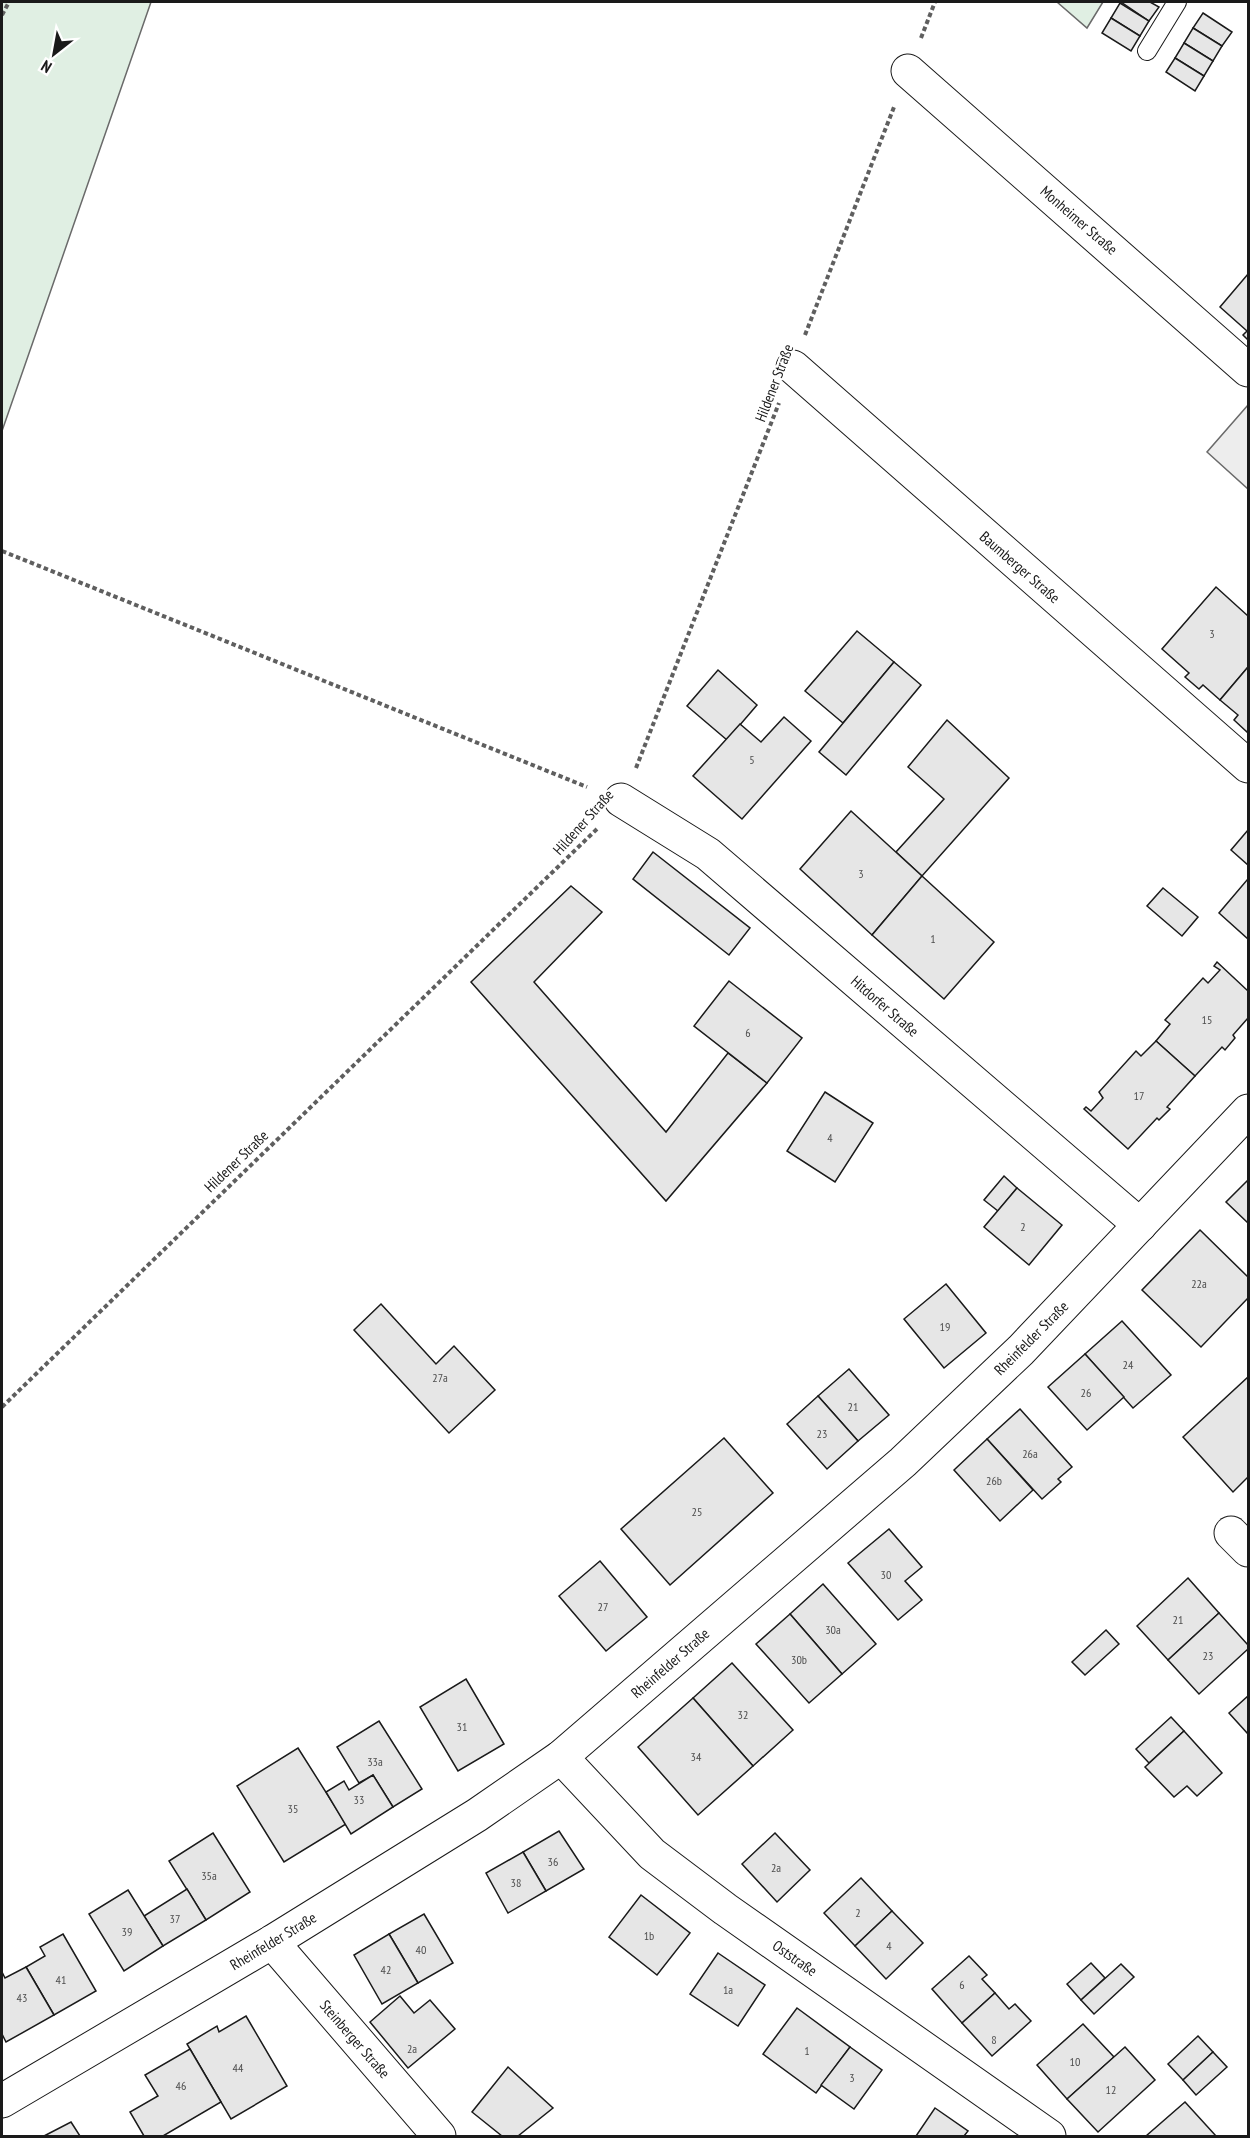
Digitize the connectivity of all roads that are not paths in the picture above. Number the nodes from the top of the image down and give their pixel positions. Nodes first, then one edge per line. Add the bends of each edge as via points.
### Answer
1 (1178, 2) edge
2 (1148, 51) dead end
3 (908, 71) road end
4 (793, 367) road end
5 (1248, 370) edge
6 (1248, 766) edge
7 (621, 800) road end
8 (1248, 1111) edge
9 (1140, 1225) junction
10 (561, 1756) junction
11 (272, 1942) junction
12 (2, 2101) edge
13 (439, 2136) edge
14 (1049, 2136) edge

1 - 2 lane
3 - 5 street, Monheimer Straße
4 - 6 street, Baumberger Straße
7 - 9 street, Hitdorfer Straße via 708,854
8 - 9 street, Rheinfelder Straße
9 - 10 street, Rheinfelder Straße via 1021,1350 903,1462
10 - 11 street, Rheinfelder Straße via 477,1815
10 - 14 street, Oststraße via 652,1854
11 - 12 street, Rheinfelder Straße
11 - 13 street, Steinberger Straße

